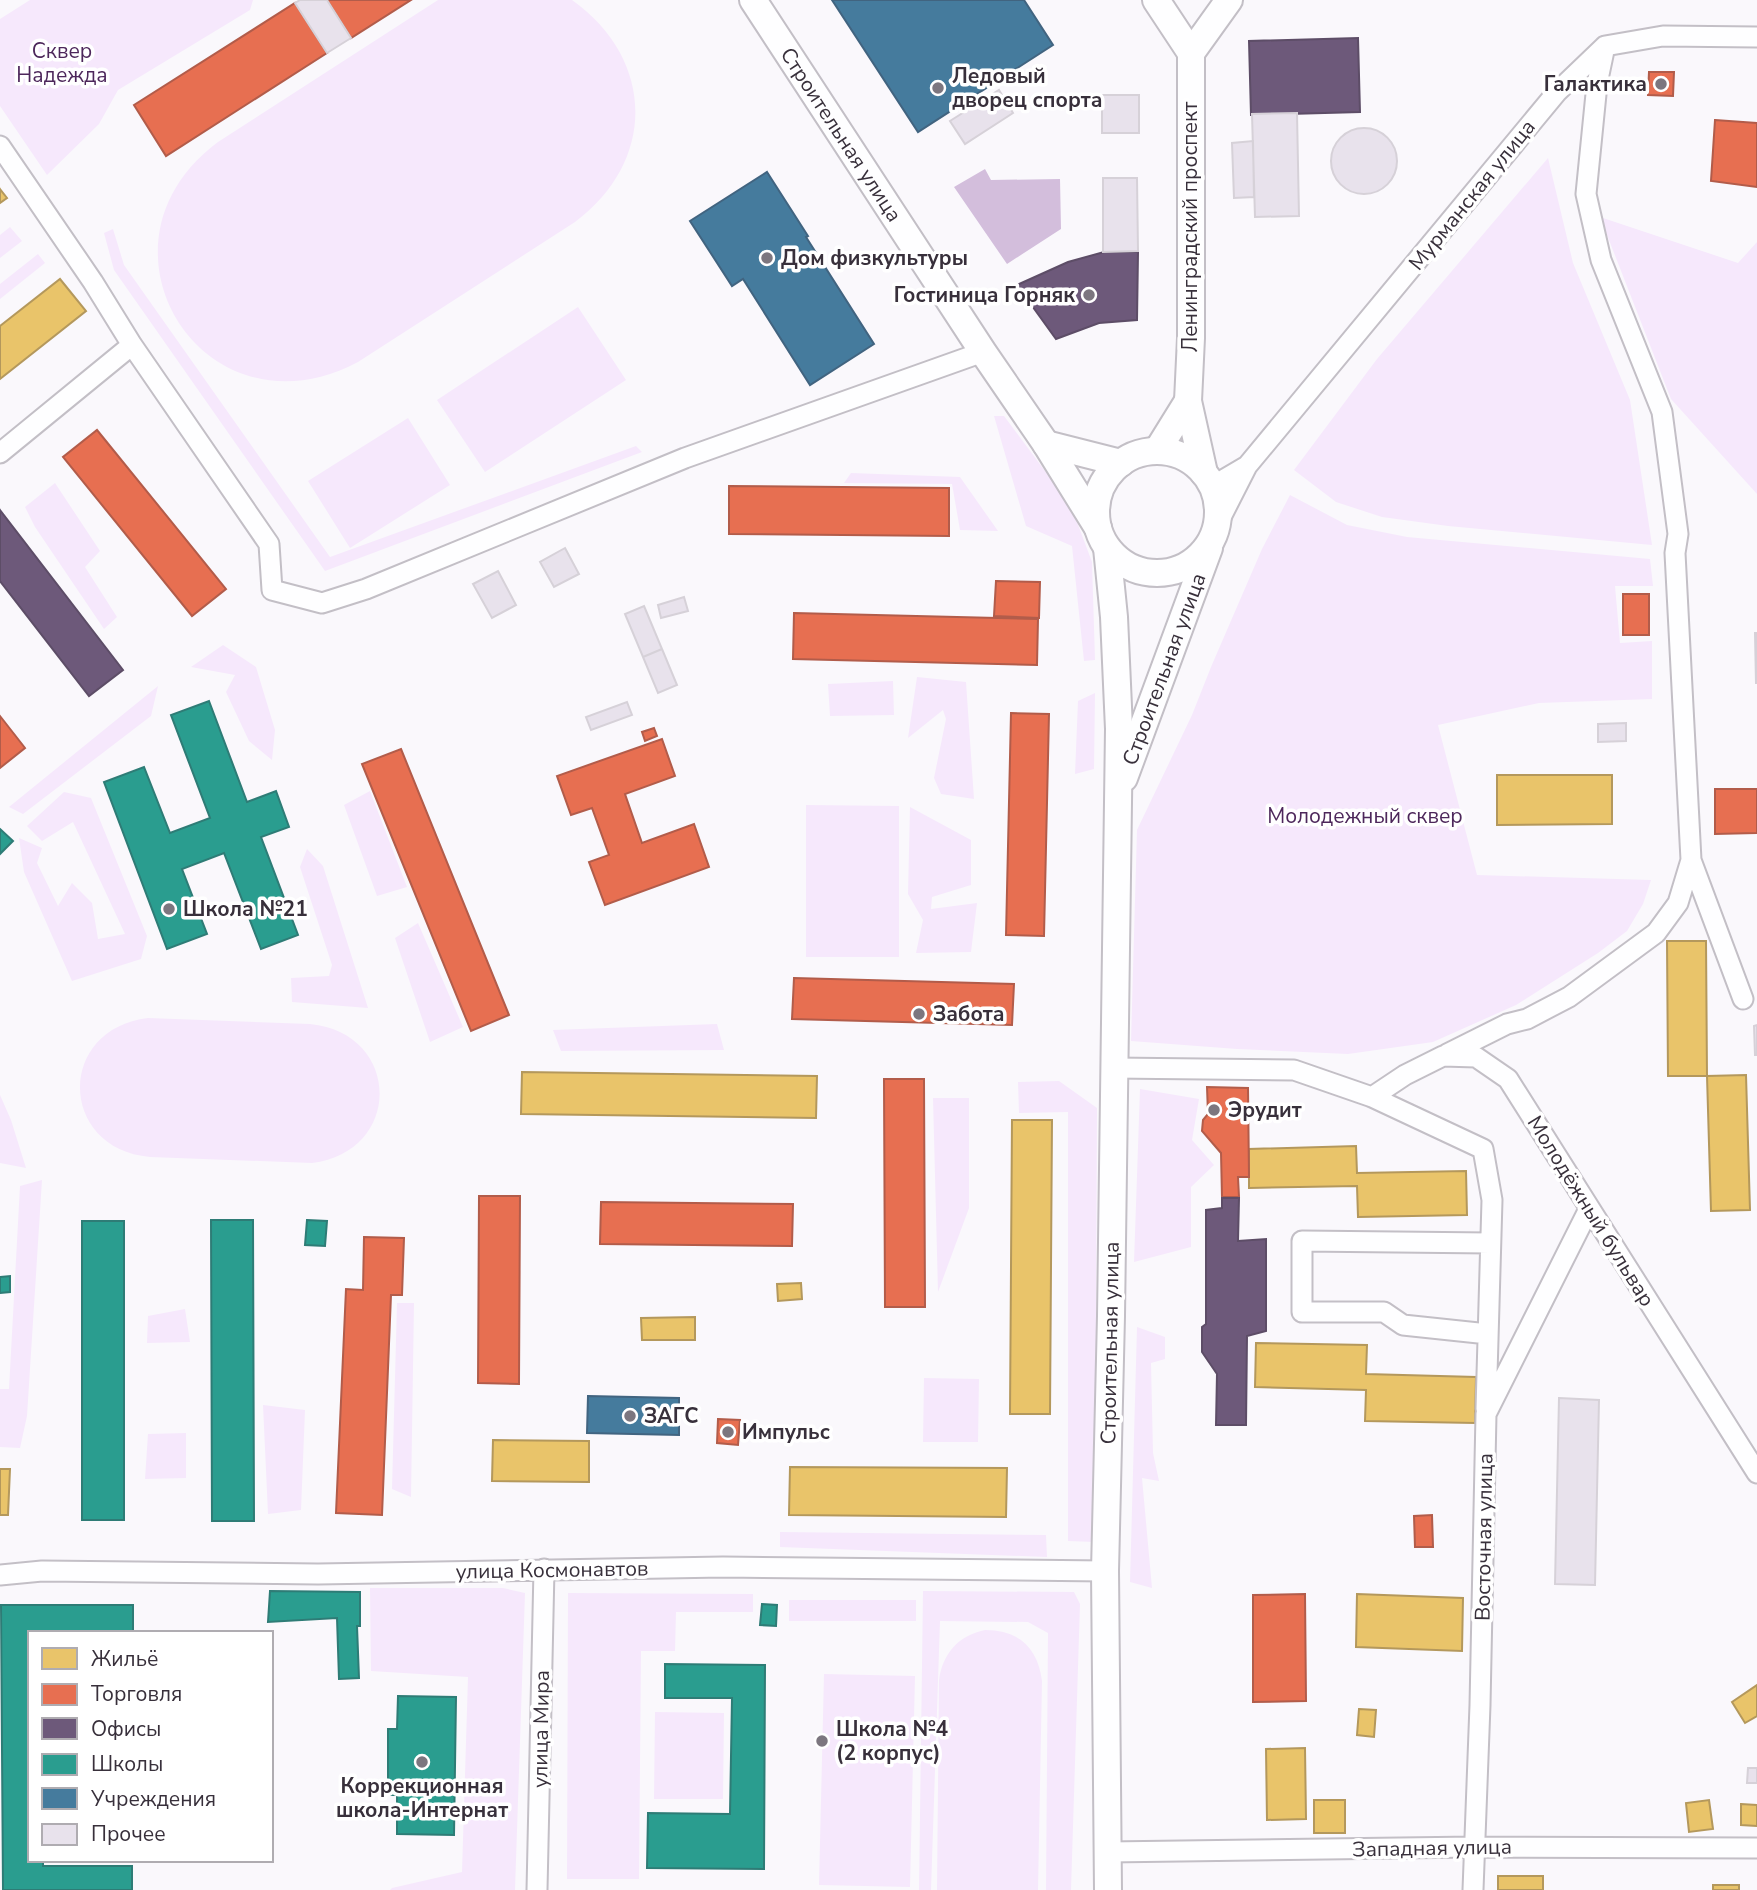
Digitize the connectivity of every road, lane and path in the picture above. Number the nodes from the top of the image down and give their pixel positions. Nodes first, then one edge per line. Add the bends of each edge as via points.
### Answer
1 (753, 0) edge
2 (1156, 0) edge
3 (1229, 0) edge
4 (1757, 37) edge
5 (1605, 46) junction
6 (1191, 53) junction
7 (0, 146) edge
8 (132, 345) junction
9 (983, 352) junction
10 (1188, 401) junction
11 (1046, 444) junction
12 (1157, 451) junction
13 (0, 453) edge
14 (1121, 463) junction
15 (1247, 466) junction
16 (1208, 479) junction
17 (1214, 534) junction
18 (1102, 538) junction
19 (1118, 796) junction
20 (1692, 860) junction
21 (1743, 999) dead end
22 (1443, 1056) junction
23 (1113, 1068) junction
24 (1372, 1097) junction
25 (1589, 1209) junction
26 (1490, 1243) junction
27 (1488, 1334) junction
28 (1486, 1414) junction
29 (1757, 1473) edge
30 (544, 1569) junction
31 (1105, 1571) junction
32 (0, 1575) edge
33 (1474, 1847) junction
34 (1757, 1848) edge
35 (1108, 1852) junction
36 (537, 1890) edge
37 (1108, 1890) edge
38 (1474, 1890) edge

1 - 9 street, Строительная улица
2 - 6 street
3 - 6 street
4 - 5 street via 1663,36
5 - 15 street, Мурманская улица via 1557,92
5 - 20 street via 1586,194 1601,260 1662,412 1678,534 1675,553
6 - 10 street, Ленинградский проспект
7 - 8 street
8 - 9 street via 270,544 272,590 322,603 685,458
8 - 13 street
9 - 11 street, Строительная улица
10 - 12 street, Ленинградский проспект
10 - 16 street, Ленинградский проспект
11 - 14 street
11 - 18 street, Строительная улица
12 - 14 street
12 - 16 street via 1181,455
14 - 18 street via 1099,495 1096,516
15 - 16 street
15 - 17 street
16 - 17 street via 1219,507
17 - 18 street via 1202,554 1185,567 1158,573 1124,563
17 - 19 street, Строительная улица
18 - 19 street, Строительная улица via 1114,617
19 - 23 street, Строительная улица
20 - 21 street
20 - 22 street via 1678,902 1656,933 1569,997
22 - 24 street
22 - 25 street, Молодёжный бульвар via 1476,1057 1508,1079
23 - 24 street via 1294,1070
23 - 31 street, Строительная улица
24 - 26 street via 1483,1149 1492,1200
25 - 28 street, Восточная улица
25 - 29 street, Молодёжный бульвар
26 - 27 street
26 - 27 street via 1302,1241 1302,1312 1384,1312 1403,1325
27 - 28 street
28 - 33 street, Восточная улица
30 - 31 street, улица Космонавтов
30 - 32 street, улица Космонавтов via 318,1574 43,1571
30 - 36 street, улица Мира
31 - 35 street, Строительная улица
33 - 34 street, Западная улица
33 - 35 street, Западная улица
33 - 38 street, Восточная улица
35 - 37 street, Строительная улица

